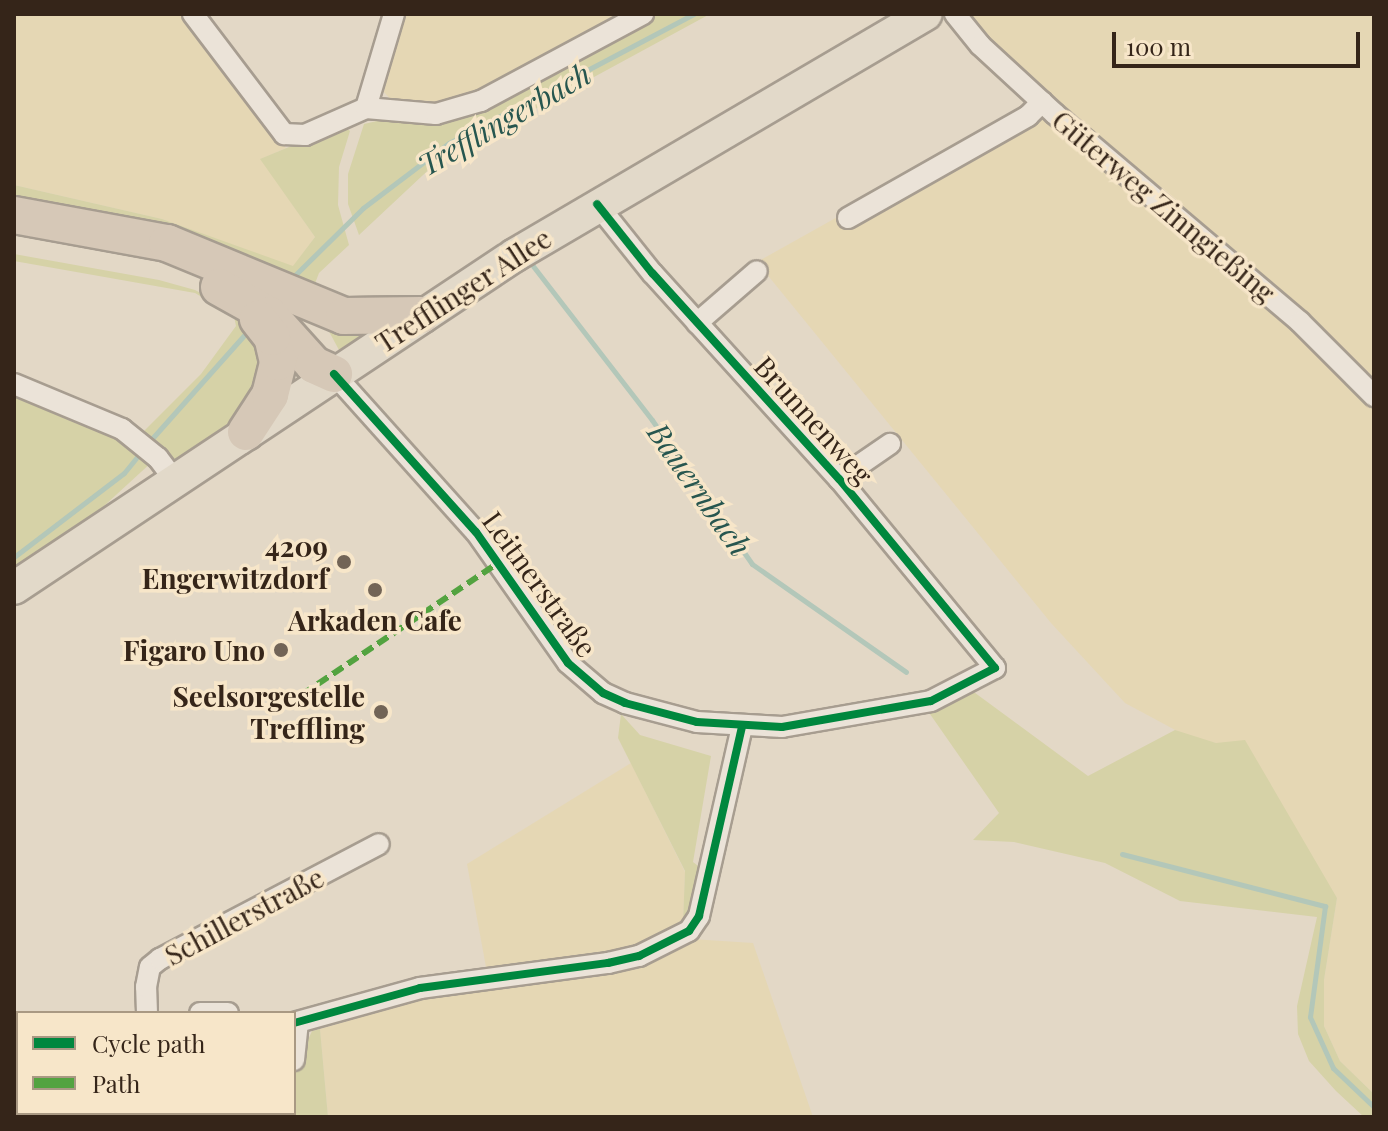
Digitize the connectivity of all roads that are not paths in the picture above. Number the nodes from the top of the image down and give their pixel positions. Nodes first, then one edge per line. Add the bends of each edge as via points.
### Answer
1 (193, 14) edge
2 (394, 14) edge
3 (643, 14) edge
4 (926, 14) edge
5 (955, 14) edge
6 (1042, 102) junction
7 (366, 108) junction
8 (597, 204) junction
9 (14, 215) edge
10 (848, 218) dead end
11 (14, 240) edge
12 (757, 271) dead end
13 (228, 291) junction
14 (293, 298) junction
15 (421, 315) junction
16 (697, 323) junction
17 (334, 374) junction
18 (14, 384) edge
19 (1374, 396) edge
20 (246, 432) junction
21 (890, 444) dead end
22 (166, 469) junction
23 (839, 479) junction
24 (14, 588) edge
25 (995, 668) joint
26 (742, 727) junction
27 (379, 844) dead end
28 (147, 1011) edge
29 (296, 1023) edge

1 - 7 street via 284,134 305,135
2 - 7 street
3 - 7 street via 458,110 410,113
4 - 8 main road, Trefflinger Allee
5 - 6 street, Güterweg Zinngießing via 980,45
6 - 10 street via 1028,116
6 - 19 street, Güterweg Zinngießing via 1300,322
8 - 15 main road, Trefflinger Allee
8 - 16 street, Brunnenweg
9 - 14 highway via 167,243 248,273
11 - 13 highway via 131,260
12 - 16 street
13 - 17 highway via 269,315 314,365
13 - 20 highway via 272,337 278,362 270,395
14 - 15 highway via 344,316
14 - 17 highway via 329,343
15 - 17 main road, Trefflinger Allee
16 - 23 street, Brunnenweg
17 - 20 main road, Trefflinger Allee
17 - 26 street, Leitnerstraße via 452,503 583,679 625,703
18 - 22 street via 108,422
20 - 22 main road, Trefflinger Allee
21 - 23 street, Brunnenweg
22 - 24 main road, Trefflinger Allee
23 - 25 street, Brunnenweg
25 - 26 street, Leitnerstraße via 931,701 823,722
26 - 29 street via 694,924 668,944 639,956 420,988
27 - 28 street, Schillerstraße via 160,959 150,967

